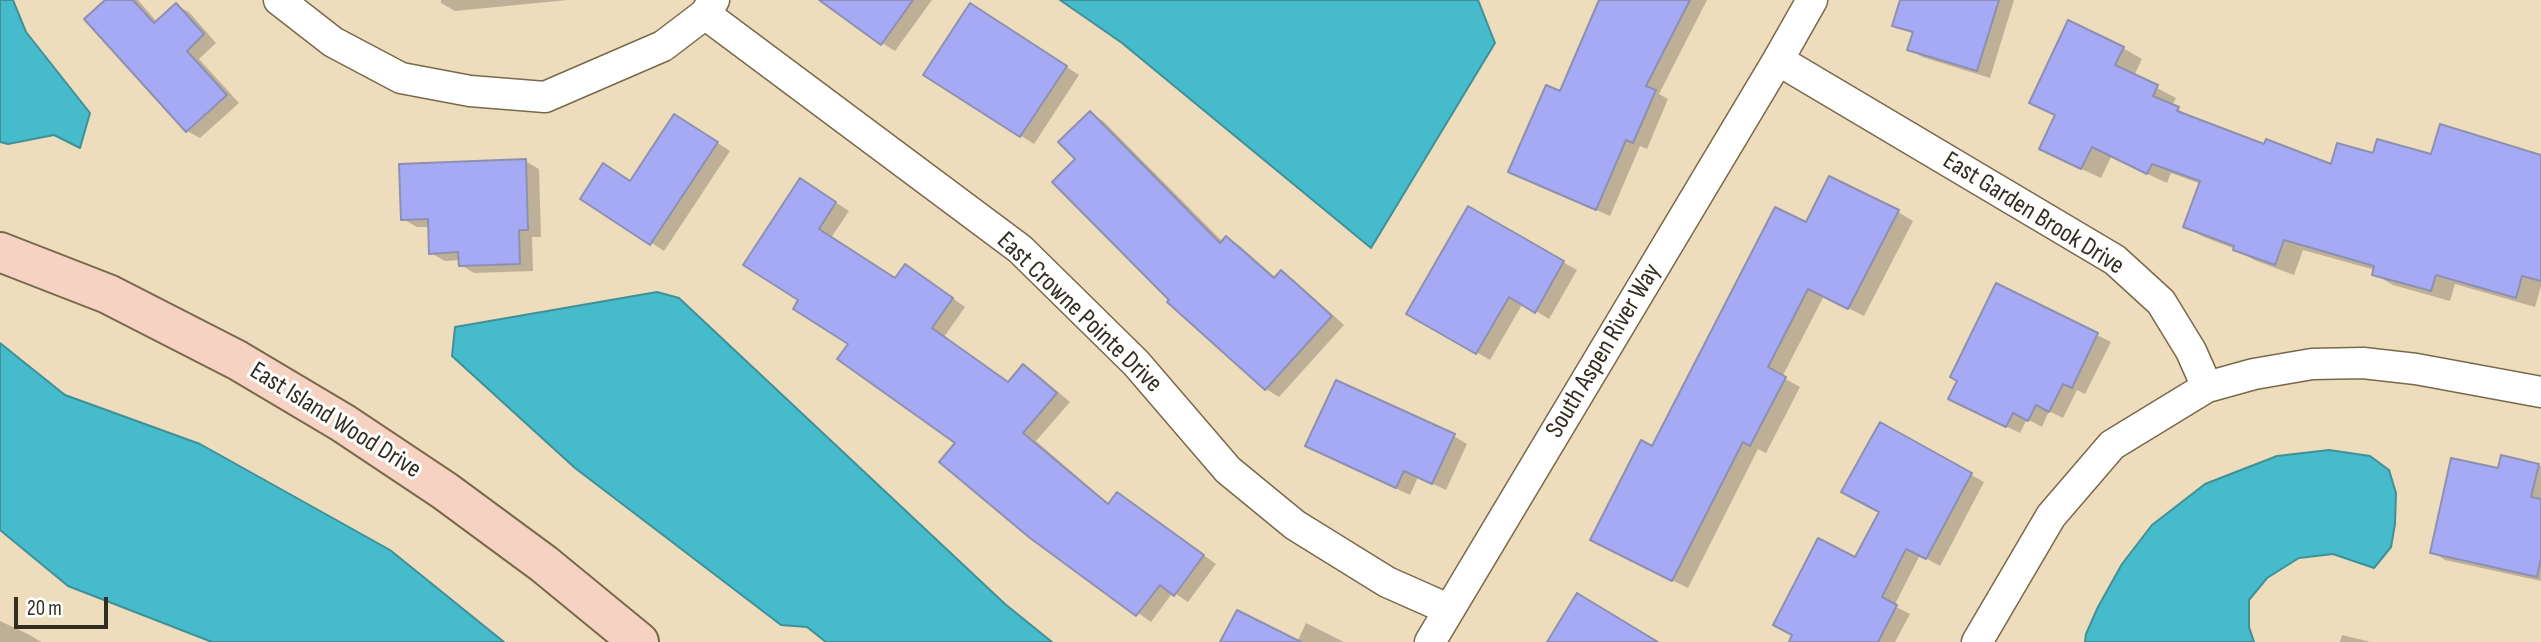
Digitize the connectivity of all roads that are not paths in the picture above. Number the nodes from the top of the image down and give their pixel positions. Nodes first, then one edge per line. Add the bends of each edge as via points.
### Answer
1 (279, 0) edge
2 (1812, 0) edge
3 (710, 7) edge
4 (1778, 60) junction
5 (0, 251) edge
6 (2207, 387) junction
7 (2541, 392) edge
8 (1448, 609) junction
9 (639, 642) edge
10 (1430, 642) edge
11 (1977, 642) edge

1 - 3 street via 333,42 401,78 470,91 545,97 663,46
2 - 4 street, South Aspen River Way
3 - 8 street, East Crowne Pointe Drive via 1020,249 1136,363 1228,470 1295,525 1387,582
4 - 6 street, East Garden Brook Drive via 2115,260 2161,302
4 - 8 street, South Aspen River Way
5 - 9 street, East Island Wood Drive via 108,294 237,360 343,423 544,564
6 - 7 street via 2312,363 2363,363
6 - 11 street via 2112,445 2051,516
8 - 10 street, South Aspen River Way

